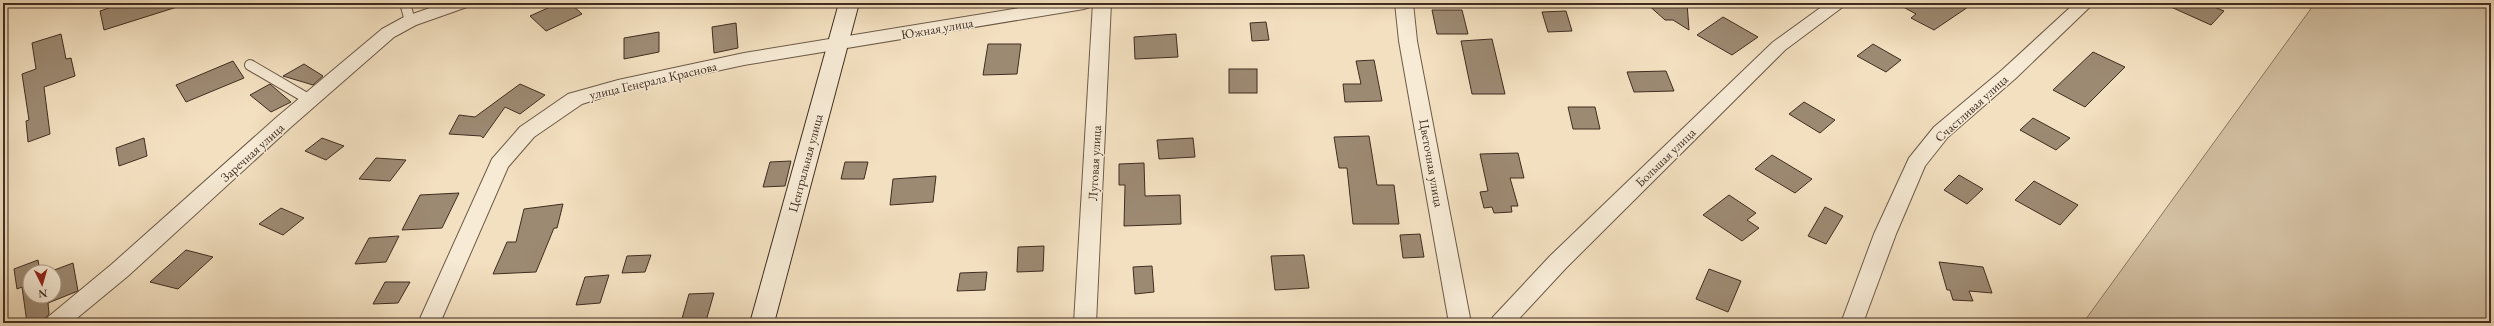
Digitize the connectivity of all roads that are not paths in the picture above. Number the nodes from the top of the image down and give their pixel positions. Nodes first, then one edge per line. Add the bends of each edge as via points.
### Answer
1 (461, 3) edge
2 (849, 3) edge
3 (1084, 3) edge
4 (1102, 3) edge
5 (1404, 3) edge
6 (1839, 3) edge
7 (2085, 3) edge
8 (407, 12) edge
9 (838, 45) junction
10 (250, 65) dead end
11 (310, 100) junction
12 (56, 323) edge
13 (429, 323) edge
14 (762, 323) edge
15 (1085, 323) edge
16 (1460, 323) edge
17 (1501, 323) edge
18 (1852, 323) edge

1 - 8 street, Заречная улица
2 - 9 street, Центральная улица
3 - 9 street, Южная улица
4 - 15 street, Луговая улица
5 - 16 street, Цветочная улица via 1408,41
6 - 17 street, Большая улица via 1779,46 1558,262
7 - 18 street, Счастливая улица via 2009,74 1941,132 1916,163 1885,234
8 - 11 street, Заречная улица via 388,33
9 - 13 street, улица Генерала Краснова via 744,60 618,86 575,99 527,132 499,164
9 - 14 street, Центральная улица
10 - 11 lane
11 - 12 street, Заречная улица via 120,270

